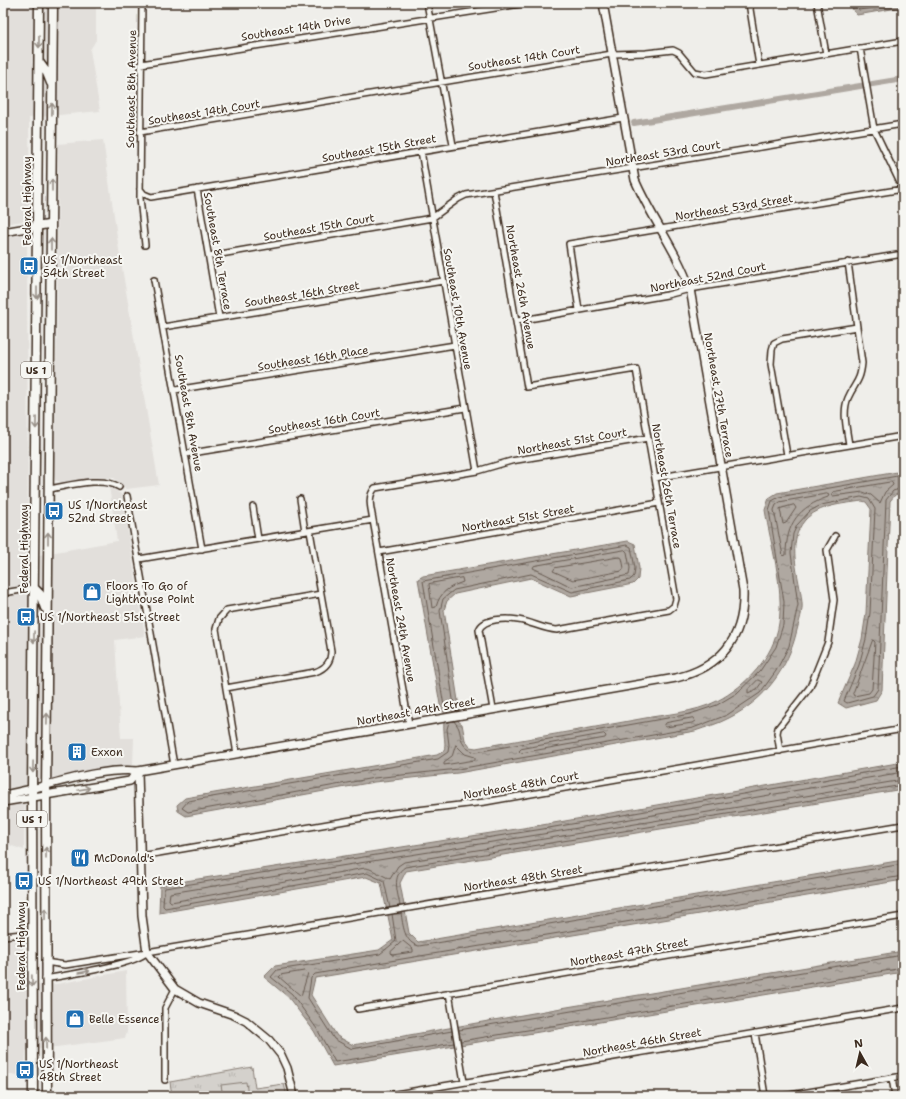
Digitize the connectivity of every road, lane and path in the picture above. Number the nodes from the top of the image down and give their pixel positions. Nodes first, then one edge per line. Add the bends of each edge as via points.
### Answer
1 (39, 3) edge
2 (53, 3) edge
3 (142, 3) edge
4 (427, 3) edge
5 (527, 3) edge
6 (603, 3) edge
7 (749, 3) edge
8 (817, 3) edge
9 (430, 19) junction
10 (903, 41) edge
11 (860, 48) junction
12 (612, 54) junction
13 (826, 54) junction
14 (39, 62) junction
15 (141, 64) junction
16 (759, 65) junction
17 (441, 82) junction
18 (52, 87) junction
19 (623, 118) junction
20 (903, 124) edge
21 (874, 129) junction
22 (140, 132) junction
23 (453, 145) junction
24 (421, 151) junction
25 (633, 168) junction
26 (140, 189) junction
27 (197, 189) junction
28 (903, 189) edge
29 (494, 191) junction
30 (432, 218) junction
31 (51, 224) junction
32 (38, 226) junction
33 (661, 229) junction
34 (3, 232) edge
35 (145, 245) dead end
36 (903, 254) edge
37 (209, 256) junction
38 (848, 262) junction
39 (154, 280) dead end
40 (443, 281) junction
41 (690, 289) junction
42 (579, 310) junction
43 (219, 317) junction
44 (517, 321) junction
45 (163, 327) junction
46 (857, 327) junction
47 (37, 334) junction
48 (455, 345) junction
49 (50, 356) junction
50 (36, 363) junction
51 (636, 369) joint
52 (50, 384) junction
53 (175, 390) junction
54 (466, 408) junction
55 (903, 436) edge
56 (648, 438) junction
57 (849, 445) junction
58 (186, 454) junction
59 (787, 455) junction
60 (35, 464) junction
61 (721, 467) junction
62 (476, 471) junction
63 (655, 478) junction
64 (119, 486) dead end
65 (49, 489) junction
66 (127, 496) dead end
67 (300, 499) dead end
68 (659, 503) junction
69 (252, 507) dead end
70 (373, 520) junction
71 (308, 531) junction
72 (835, 536) dead end
73 (258, 539) junction
74 (35, 542) junction
75 (202, 549) junction
76 (379, 552) junction
77 (48, 559) junction
78 (139, 559) junction
79 (34, 588) junction
80 (3, 593) edge
81 (321, 594) junction
82 (48, 615) junction
83 (698, 671) joint
84 (226, 688) junction
85 (493, 709) junction
86 (409, 724) junction
87 (903, 729) edge
88 (780, 751) junction
89 (236, 754) junction
90 (174, 765) junction
91 (138, 771) junction
92 (46, 786) junction
93 (32, 790) junction
94 (3, 795) edge
95 (46, 796) junction
96 (32, 799) junction
97 (3, 802) edge
98 (903, 825) edge
99 (142, 856) junction
100 (903, 916) edge
101 (32, 933) junction
102 (3, 936) edge
103 (45, 952) junction
104 (147, 952) junction
105 (45, 962) junction
106 (45, 979) junction
107 (175, 989) junction
108 (449, 993) junction
109 (358, 1008) dead end
110 (903, 1008) edge
111 (755, 1033) junction
112 (903, 1076) edge
113 (892, 1078) junction
114 (165, 1080) dead end
115 (464, 1082) junction
116 (829, 1089) junction
117 (33, 1096) edge
118 (47, 1096) edge
119 (294, 1096) edge
120 (384, 1096) edge
121 (765, 1096) edge
122 (784, 1096) edge
123 (830, 1096) edge
124 (895, 1096) edge

1 -> 14 main road, Federal Highway / US 1
2 - 18 main road, US 1
3 - 15 street, Southeast 8th Avenue
4 - 9 street
5 - 9 street, Southeast 14th Drive
6 - 12 street, Northeast 27th Terrace
7 - 16 street
8 - 13 street
9 - 15 street, Southeast 14th Drive
9 - 17 street
10 - 11 street, Southeast 14th Court
11 - 13 street, Southeast 14th Court
11 - 21 street
12 - 16 street, Southeast 14th Court via 673,50 679,53 690,68 700,74
12 - 17 street, Southeast 14th Court
12 - 19 street, Northeast 27th Terrace
13 - 16 street, Southeast 14th Court
14 - 18 main road via 47,73
14 - 32 main road, Federal Highway / US 1
15 - 22 street, Southeast 8th Avenue
17 - 22 street, Southeast 14th Court
17 - 23 street
31 -> 18 main road, US 1
19 - 23 street, Southeast 15th Street
19 - 25 street, Northeast 27th Terrace
20 - 21 street, Northeast 53rd Court
21 - 25 street, Northeast 53rd Court
21 - 28 street
22 - 26 street, Southeast 8th Avenue
23 - 24 street, Southeast 15th Street
24 - 27 street, Southeast 15th Street
24 - 30 street, Southeast 10th Avenue
25 - 29 street, Northeast 53rd Court
25 - 33 street, Northeast 27th Terrace via 641,194
26 - 27 street, Southeast 15th Street via 151,197
26 - 35 street, Southeast 8th Avenue
27 - 37 street, Southeast 8th Terrace
28 - 33 street, Northeast 53rd Street
29 - 30 street, Northeast 53rd Court via 466,195
29 - 44 street, Northeast 26th Avenue
30 - 37 street, Southeast 15th Court
30 - 40 street, Southeast 10th Avenue
31 - 32 street
49 -> 31 main road, US 1
32 - 34 street
32 -> 47 main road, Federal Highway / US 1
33 - 41 street, Northeast 27th Terrace via 675,252
33 - 42 street, Northeast 53rd Street via 569,244
36 - 38 street, Northeast 52nd Court
37 - 43 street, Southeast 8th Terrace
38 - 41 street, Northeast 52nd Court
38 - 46 street
39 - 45 street, Southeast 8th Avenue
40 - 43 street, Southeast 16th Street
40 - 48 street, Southeast 10th Avenue
41 - 42 street, Northeast 52nd Court
41 - 61 street, Northeast 27th Terrace
42 - 44 street, Northeast 52nd Court
43 - 45 street, Southeast 16th Street
44 - 51 street, Northeast 26th Avenue via 527,387
45 - 53 street, Southeast 8th Avenue
46 - 57 street via 862,363 861,378 846,407
46 - 59 street via 782,339 774,343 771,364
47 - 49 main road via 43,350
47 - 50 main road, Federal Highway / US 1
48 - 53 street, Southeast 16th Place
48 - 54 street, Southeast 10th Avenue
49 - 52 main road, US 1
50 - 52 main road via 44,370
50 -> 60 main road, Federal Highway / US 1
51 - 56 street, Northeast 26th Terrace
52 - 65 main road, US 1
53 - 58 street, Southeast 8th Avenue
54 - 58 street, Southeast 16th Court
54 - 62 street, Southeast 10th Avenue
55 - 57 street
56 - 62 street, Northeast 51st Court via 499,464
56 - 63 street, Northeast 26th Terrace
57 - 59 street
58 - 75 street, Southeast 8th Avenue
59 - 61 street
60 - 65 main road via 39,476
60 - 74 main road, Federal Highway / US 1
61 - 63 street
61 - 83 street, Northeast 27th Terrace via 743,590 743,604 741,620 730,644 710,665
62 - 70 street, Northeast 24th Avenue via 375,488 370,498
63 - 68 street, Northeast 26th Terrace
64 - 65 street via 100,482
77 -> 65 main road, US 1
66 - 78 street
67 - 71 street
68 - 76 street, Northeast 51st Street
68 - 85 street, Northeast 26th Terrace via 676,599 674,606 669,610 557,630 543,629 519,620 485,622 479,630
69 - 73 street
70 - 71 street
70 - 76 street, Northeast 24th Avenue
71 - 73 street
71 - 81 street
72 - 88 street via 827,550 834,600 828,642 810,687 778,728
73 - 75 street
74 - 77 main road via 43,558
74 - 79 main road, Federal Highway / US 1
75 - 78 street
76 - 86 street, Northeast 24th Avenue
77 - 82 main road, US 1
78 - 90 street
79 - 80 street
79 - 82 main road via 40,594
79 -> 93 main road, Federal Highway / US 1
81 - 84 street via 331,651 328,664 323,669
81 - 84 street via 227,610 219,619 216,629
92 -> 82 main road, US 1
83 - 85 street, Northeast 49th Street via 676,678
84 - 89 street
85 - 86 street, Northeast 49th Street
86 - 89 street, Northeast 49th Street
87 - 88 street, Northeast 48th Court
88 - 99 street, Northeast 48th Court via 485,802 392,813
89 - 90 street, Northeast 49th Street
90 - 91 street, Northeast 49th Street
91 - 92 street, Northeast 49th Street via 96,774
95 -> 91 street, Northeast 49th Street via 130,781
91 - 99 street
92 - 93 street, Northeast 49th Street
92 - 95 main road, US 1
93 - 94 street, Northeast 49th Street
93 - 96 main road, Federal Highway / US 1
95 - 96 street, Northeast 49th Street
103 -> 95 main road, US 1
96 - 97 street, Northeast 49th Street
96 - 101 main road, Federal Highway / US 1
98 - 104 street, Northeast 48th Street
99 - 104 street via 142,916
100 - 108 street, Northeast 47th Street
101 - 102 street
101 - 103 main road via 40,940
101 -> 117 main road, Federal Highway / US 1
103 - 105 main road, US 1
104 - 105 street, Northeast 48th Street via 65,965
106 -> 104 street, Northeast 48th Street via 112,967 143,957
104 - 107 street
105 - 106 main road, US 1
118 -> 106 main road, US 1
107 - 114 street via 165,1008
107 - 119 street via 199,1003 234,1014 258,1030 281,1055
108 - 109 street, Northeast 47th Street
108 - 115 street
110 - 111 street, Northeast 46th Street
111 - 115 street, Northeast 46th Street
111 - 121 street
112 - 113 street
113 - 116 street
113 - 124 street
115 - 120 street, Northeast 46th Street
116 - 122 street
116 - 123 street

